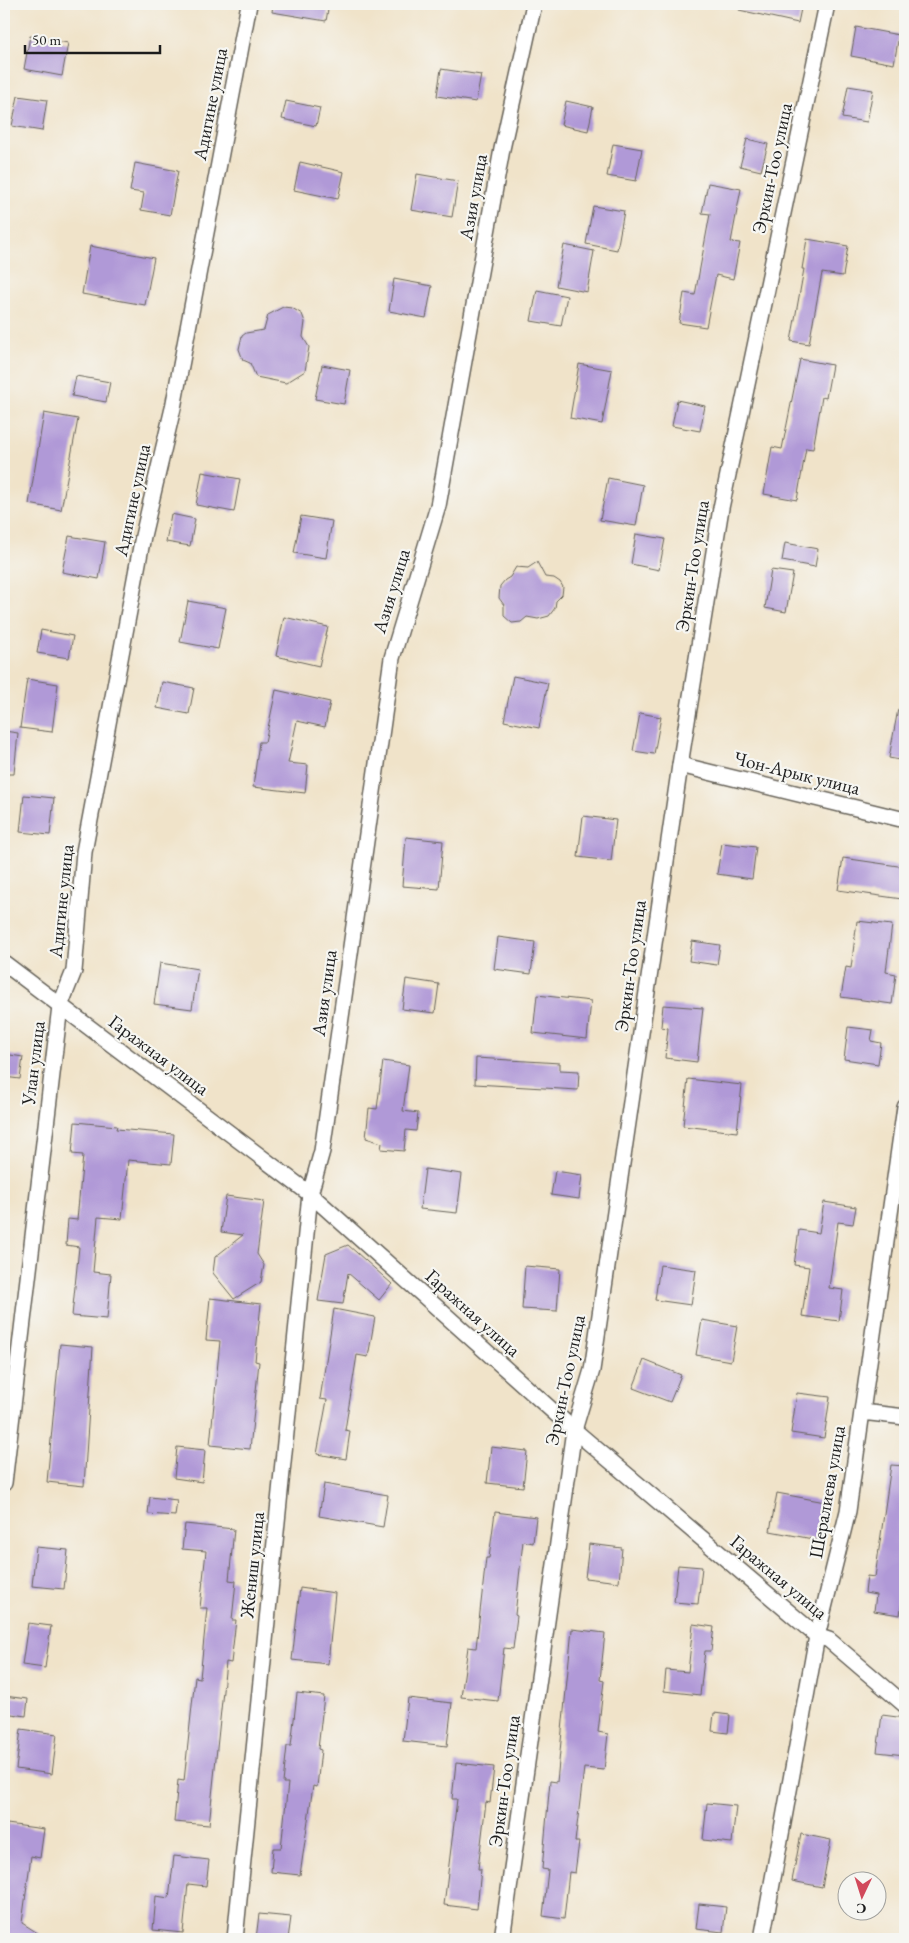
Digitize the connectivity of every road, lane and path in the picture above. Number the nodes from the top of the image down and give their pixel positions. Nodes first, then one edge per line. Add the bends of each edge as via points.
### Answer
1 (249, 4) edge
2 (534, 4) edge
3 (827, 4) edge
4 (680, 765) junction
5 (905, 820) edge
6 (4, 963) edge
7 (60, 1006) junction
8 (905, 1107) edge
9 (902, 1158) edge
10 (310, 1194) junction
11 (862, 1412) junction
12 (905, 1417) edge
13 (574, 1430) junction
14 (4, 1483) edge
15 (817, 1636) junction
16 (905, 1705) edge
17 (234, 1939) edge
18 (502, 1939) edge
19 (762, 1939) edge

1 - 7 street, Адигине улица via 173,408 143,536 84,852 74,971
2 - 10 street, Азия улица via 502,149 438,506 392,658 322,1151
3 - 4 street, Эркин-Тоо улица via 721,508
4 - 5 street, Чон-Арык улица
4 - 13 street, Эркин-Тоо улица via 592,1370
6 - 7 street, Гаражная улица
7 - 10 street, Гаражная улица
7 - 14 street, Улан улица
8 - 9 street, Шералиева улица
9 - 11 street, Шералиева улица
10 - 13 street, Гаражная улица
10 - 17 street, Жениш улица
11 - 12 street
11 - 15 street, Шералиева улица via 848,1511
13 - 15 street, Гаражная улица
13 - 18 street, Эркин-Тоо улица
15 - 16 street, Гаражная улица via 829,1640
15 - 19 street, Шералиева улица

